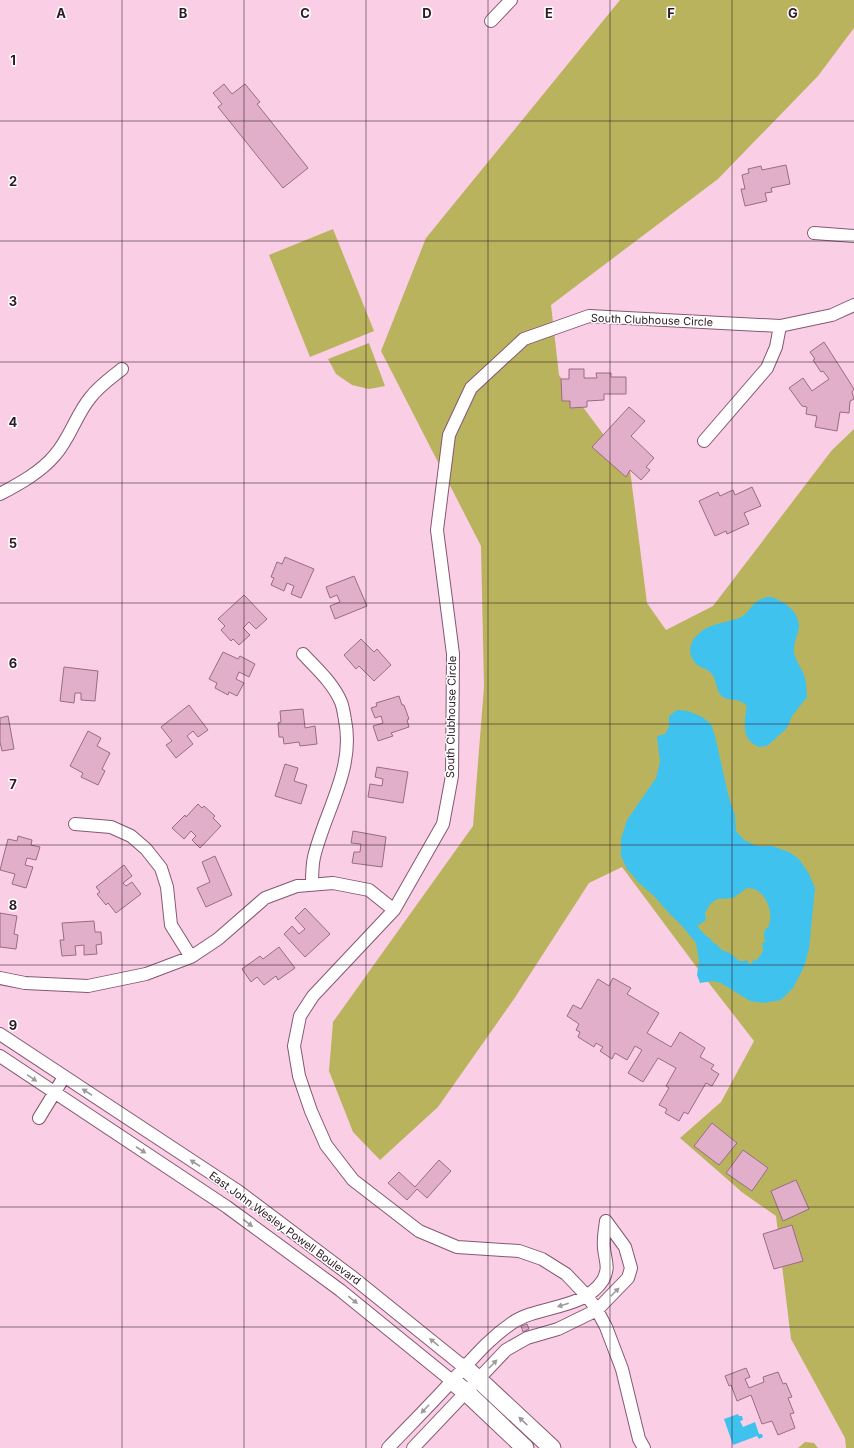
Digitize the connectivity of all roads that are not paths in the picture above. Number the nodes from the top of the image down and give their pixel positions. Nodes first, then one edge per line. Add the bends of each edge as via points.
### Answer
1 (511, 0) edge
2 (491, 21) dead end
3 (814, 233) dead end
4 (854, 236) edge
5 (854, 305) edge
6 (780, 326) junction
7 (122, 370) dead end
8 (704, 441) dead end
9 (0, 494) edge
10 (303, 654) dead end
11 (76, 824) dead end
12 (312, 885) junction
13 (394, 910) junction
14 (191, 957) junction
15 (0, 978) edge
16 (0, 1034) edge
17 (0, 1056) edge
18 (64, 1077) junction
19 (54, 1093) junction
20 (39, 1118) dead end
21 (587, 1296) junction
22 (597, 1310) junction
23 (464, 1367) junction
24 (478, 1379) junction
25 (452, 1381) junction
26 (466, 1392) junction
27 (388, 1448) edge
28 (413, 1448) edge
29 (525, 1448) edge
30 (552, 1448) edge
31 (644, 1448) edge

1 - 2 street
3 - 4 street
5 - 6 street, South Clubhouse Circle via 832,315
6 - 8 street via 776,347 767,368
6 - 13 street, South Clubhouse Circle via 589,316 524,339 471,388 449,435 437,530 453,654 452,776 442,824
7 - 9 street via 90,398 55,456 38,471
10 - 12 street via 329,681 342,702 347,730 345,764 314,858
11 - 14 street via 111,827 131,836 146,849 161,868 167,887 171,925
12 - 13 street via 334,883 368,890
12 - 14 street via 297,886 265,898 218,939
13 - 21 street, South Clubhouse Circle via 313,996 300,1016 294,1046 299,1076 326,1146 353,1180 419,1231 457,1247 519,1251 542,1259 566,1274
14 - 15 street via 146,974 88,986 25,983
16 - 18 street, East John Wesley Powell Boulevard
17 -> 19 street, East John Wesley Powell Boulevard
18 - 19 street
23 -> 18 street, East John Wesley Powell Boulevard via 351,1276 238,1191
19 - 20 street
19 -> 25 street, East John Wesley Powell Boulevard via 227,1207 340,1290
21 - 22 street, South Clubhouse Circle
22 -> 21 street via 628,1278 631,1268 625,1247 606,1221 604,1247 608,1269 602,1281
21 -> 23 street via 513,1322 489,1340
24 -> 22 street via 506,1350 527,1338 558,1329
22 - 31 street, South Clubhouse Circle via 622,1369 639,1439
23 - 24 street, East John Wesley Powell Boulevard
23 - 25 street
24 - 26 street
30 -> 24 street, East John Wesley Powell Boulevard
25 - 26 street, East John Wesley Powell Boulevard
25 -> 27 street
26 - 28 street
26 - 29 street, East John Wesley Powell Boulevard

